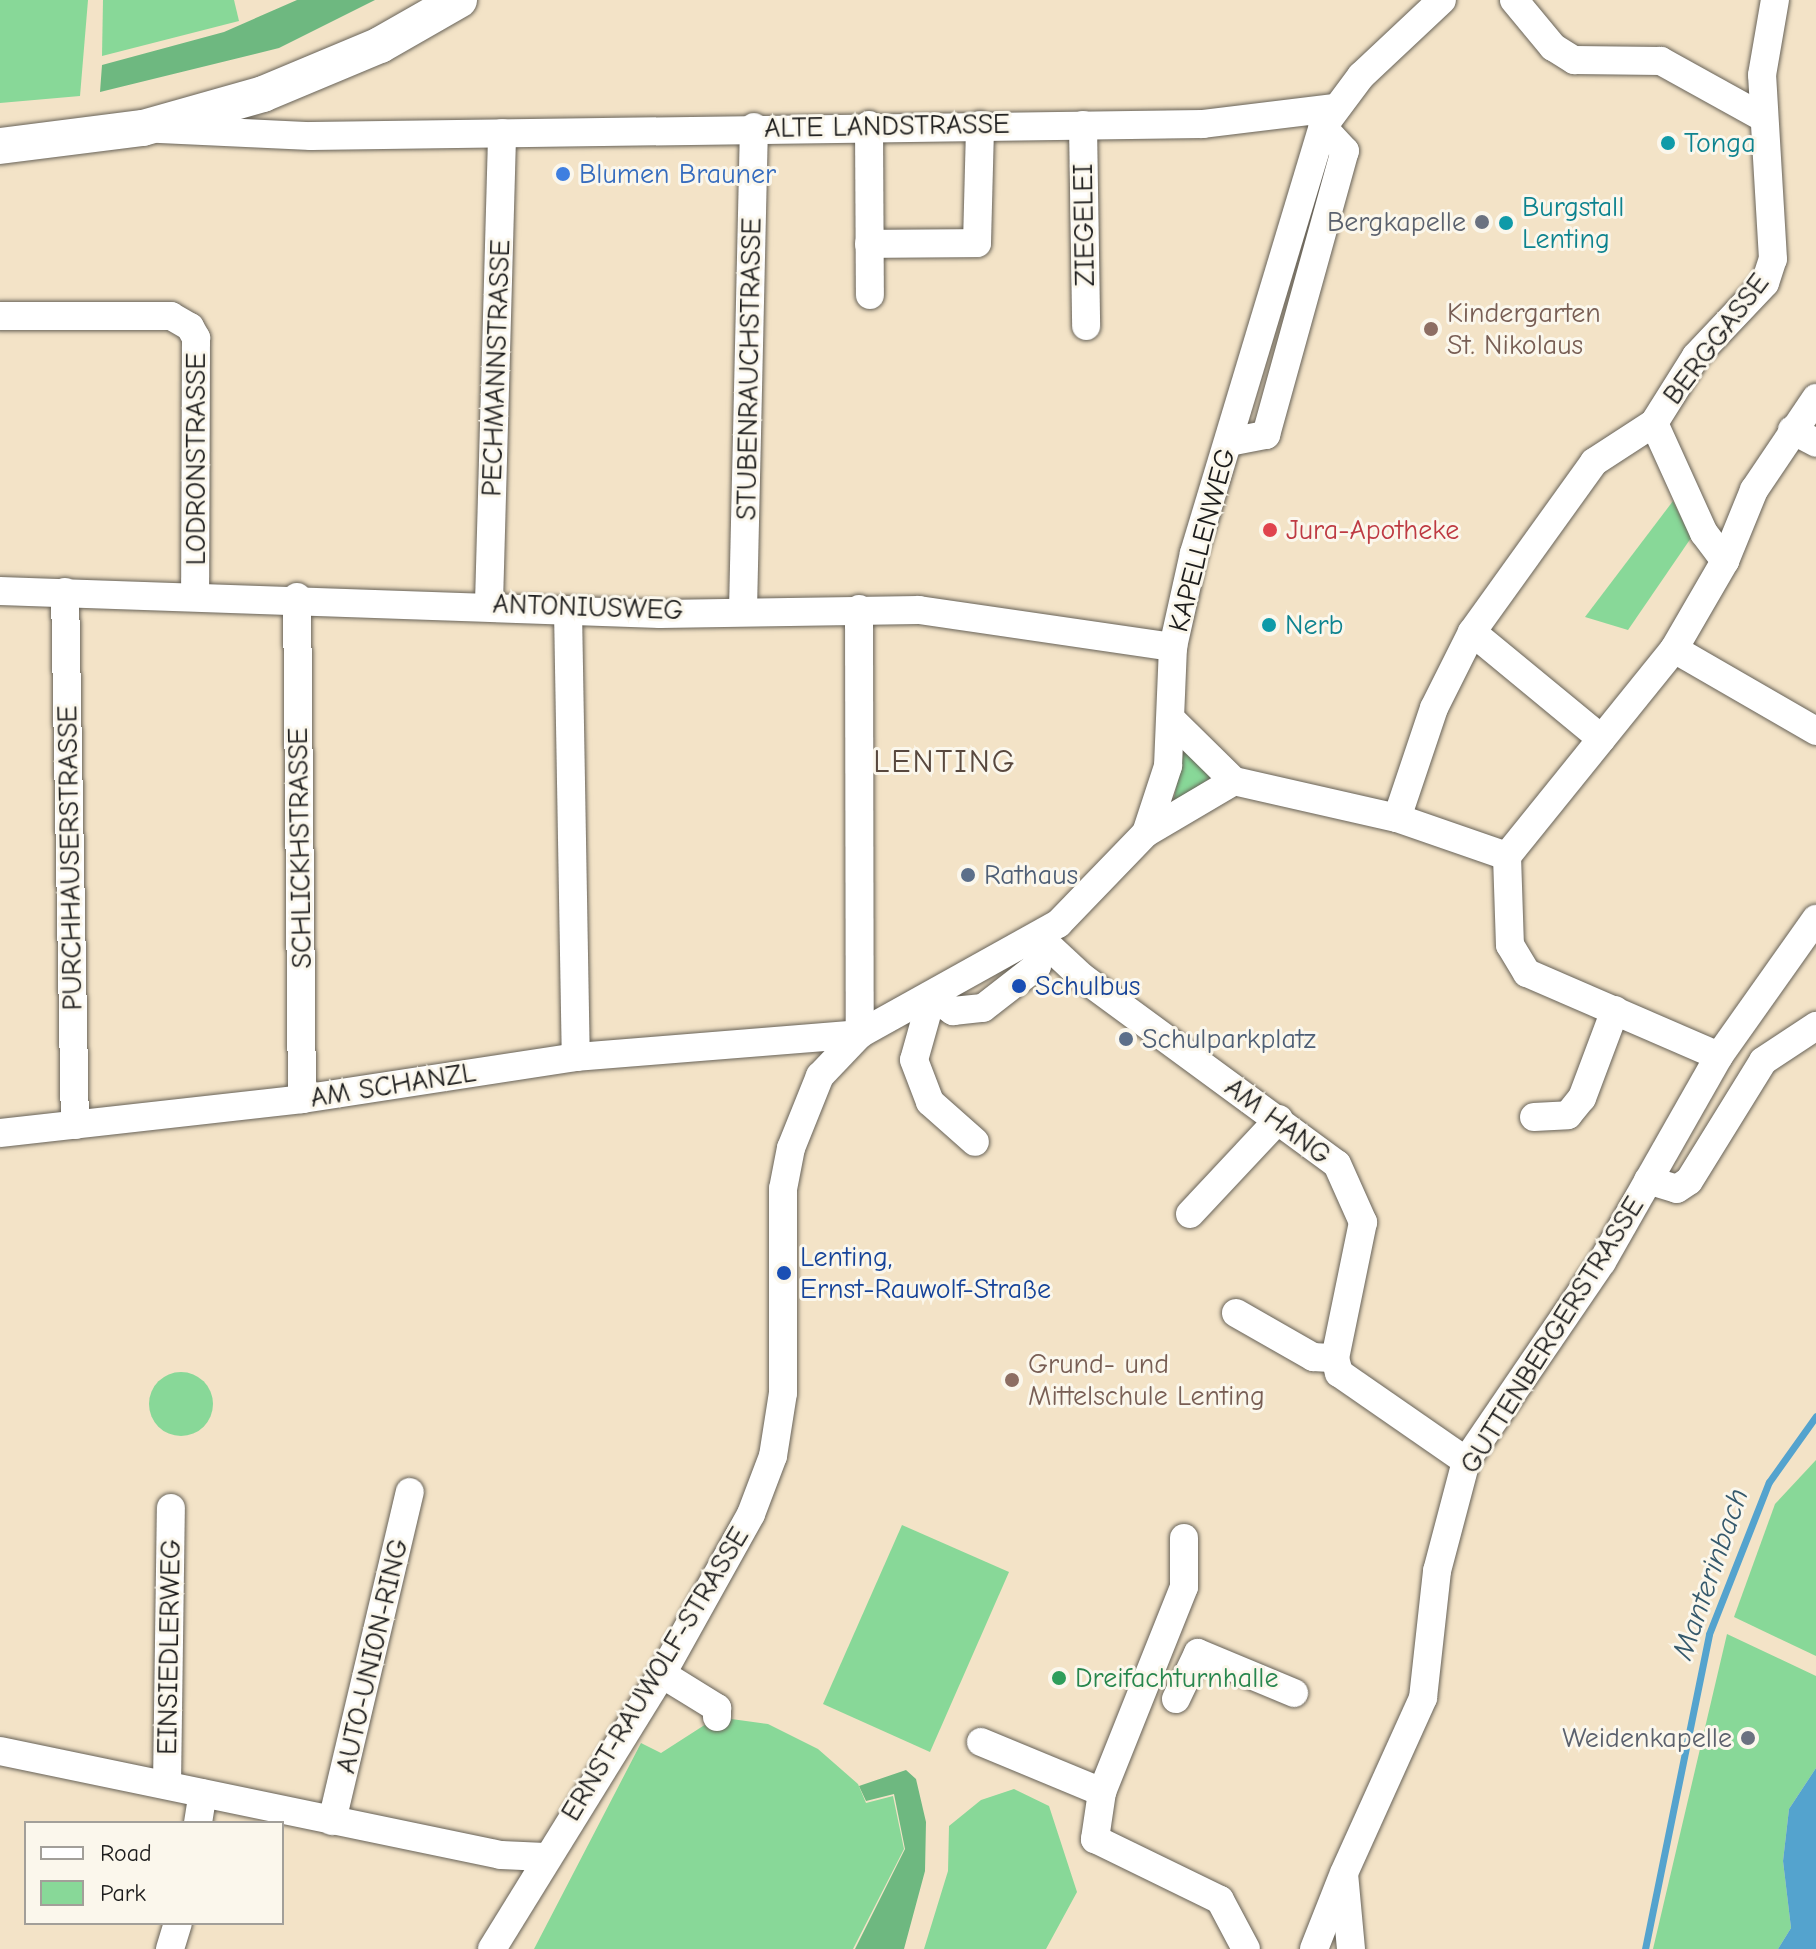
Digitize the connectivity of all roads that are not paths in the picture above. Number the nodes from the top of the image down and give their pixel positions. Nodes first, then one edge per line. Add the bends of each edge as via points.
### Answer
1 (459, 0) edge
2 (1442, 0) edge
3 (1514, 0) edge
4 (1775, 0) edge
5 (263, 94) junction
6 (1328, 117) junction
7 (1762, 117) junction
8 (869, 125) junction
9 (980, 125) junction
10 (1083, 125) junction
11 (754, 127) junction
12 (143, 128) junction
13 (502, 133) junction
14 (286, 135) junction
15 (0, 146) edge
16 (869, 244) junction
17 (870, 295) dead end
18 (0, 316) edge
19 (1086, 326) dead end
20 (1816, 398) edge
21 (1654, 423) junction
22 (1804, 437) edge
23 (1725, 561) junction
24 (0, 591) edge
25 (65, 592) junction
26 (195, 594) junction
27 (297, 597) junction
28 (489, 603) junction
29 (859, 609) junction
30 (568, 610) junction
31 (743, 610) junction
32 (1472, 632) junction
33 (1173, 647) junction
34 (1674, 649) junction
35 (1175, 723) junction
36 (1816, 731) edge
37 (1602, 739) junction
38 (1234, 781) junction
39 (1397, 818) junction
40 (1146, 833) junction
41 (1507, 856) junction
42 (1816, 919) edge
43 (1039, 937) junction
44 (932, 996) junction
45 (1615, 1010) junction
46 (1816, 1026) edge
47 (860, 1034) junction
48 (786, 1042) junction
49 (1719, 1056) junction
50 (576, 1057) junction
51 (820, 1076) junction
52 (302, 1099) junction
53 (1534, 1117) dead end
54 (1279, 1119) junction
55 (75, 1125) junction
56 (0, 1133) edge
57 (975, 1142) dead end
58 (1648, 1180) junction
59 (1190, 1214) dead end
60 (1236, 1313) dead end
61 (1335, 1358) junction
62 (1466, 1461) junction
63 (410, 1492) dead end
64 (171, 1508) dead end
65 (1184, 1538) dead end
66 (662, 1674) junction
67 (1294, 1693) dead end
68 (1176, 1699) dead end
69 (717, 1717) dead end
70 (981, 1742) dead end
71 (0, 1751) edge
72 (167, 1785) junction
73 (1102, 1792) junction
74 (203, 1793) junction
75 (198, 1821) edge
76 (332, 1821) junction
77 (545, 1857) junction
78 (1344, 1873) junction
79 (177, 1925) edge
80 (170, 1949) edge
81 (492, 1949) edge
82 (1246, 1949) edge
83 (1314, 1949) edge
84 (1351, 1949) edge

1 - 5 main road via 380,45
2 - 6 street
3 - 7 street via 1553,47 1574,60 1661,61
4 - 7 street, BERGGASSE
5 - 12 main road
5 - 14 street
6 - 10 street, ALTE LANDSTRASSE
6 - 33 street, KAPELLENWEG
7 - 21 street, BERGGASSE via 1773,259 1765,283 1696,356
8 - 9 street, ALTE LANDSTRASSE
8 - 11 street, ALTE LANDSTRASSE
8 - 16 street
9 - 10 street, ALTE LANDSTRASSE
9 - 16 street via 977,243
10 - 19 street, ZIEGELEI
11 - 13 street, ALTE LANDSTRASSE
11 - 31 street, STUBENRAUCHSTRASSE
12 - 14 street, ALTE LANDSTRASSE
12 - 15 main road
13 - 14 street, ALTE LANDSTRASSE
13 - 28 street, PECHMANNSTRASSE
16 - 17 street
18 - 26 street, LODRONSTRASSE via 171,316 190,327 196,338
20 - 22 street
21 - 23 street via 1704,533
21 - 32 street, BERGGASSE via 1594,462
22 - 23 street via 1754,490
23 - 34 street
24 - 25 street, ANTONIUSWEG
25 - 26 street, ANTONIUSWEG
25 - 55 street, PURCHHAUSERSTRASSE
26 - 27 street, ANTONIUSWEG
27 - 28 street, ANTONIUSWEG
27 - 52 street, SCHLICKHSTRASSE
28 - 30 street, ANTONIUSWEG
29 - 31 street, ANTONIUSWEG
29 - 33 street, ANTONIUSWEG via 1025,622
29 - 47 street
30 - 31 street, ANTONIUSWEG
30 - 50 street
32 - 37 street
32 - 39 street, BERGGASSE via 1434,708
33 - 35 street, KAPELLENWEG
34 - 36 street
34 - 37 street
35 - 38 street
35 - 40 street, KAPELLENWEG
37 - 41 street
38 - 39 street
38 - 40 street
39 - 41 street
40 - 43 street, KAPELLENWEG via 1084,903
41 - 45 street via 1510,945 1527,973
42 - 49 street, GUTTENBERGERSTRASSE
43 - 44 street, KAPELLENWEG
43 - 54 street, AM HANG via 1082,977
44 - 47 street, KAPELLENWEG
44 - 57 street via 914,1060 930,1102
45 - 49 street
45 - 53 street via 1582,1098 1568,1115
46 - 58 street via 1763,1061 1689,1181 1677,1189
47 - 48 street, AM SCHANZL
47 - 51 street, ERNST-RAUWOLF-STRASSE
48 - 50 street, AM SCHANZL
48 - 51 street
49 - 58 street, GUTTENBERGERSTRASSE
50 - 52 street, AM SCHANZL
51 - 66 street, ERNST-RAUWOLF-STRASSE via 791,1148 783,1189 785,1350 773,1456 751,1514
52 - 55 street, AM SCHANZL
54 - 59 street
54 - 61 street, AM HANG via 1337,1164 1363,1222
55 - 56 street, AM SCHANZL
58 - 62 street, GUTTENBERGERSTRASSE via 1602,1262
60 - 61 street via 1313,1357
61 - 62 street via 1353,1386
62 - 78 street, GUTTENBERGERSTRASSE via 1437,1571 1423,1698
63 - 76 street, AUTO-UNION-RING
64 - 72 street, EINSIEDLERWEG
65 - 73 street via 1184,1587
66 - 69 street via 717,1708
66 - 77 street, ERNST-RAUWOLF-STRASSE
67 - 68 street via 1198,1653
70 - 73 street
71 - 72 street
72 - 74 street
73 - 82 street via 1095,1839 1220,1900
74 - 75 street
74 - 76 street
76 - 77 street
77 - 81 street, ERNST-RAUWOLF-STRASSE
78 - 83 street
78 - 84 street, GUTTENBERGERSTRASSE
79 - 80 street

